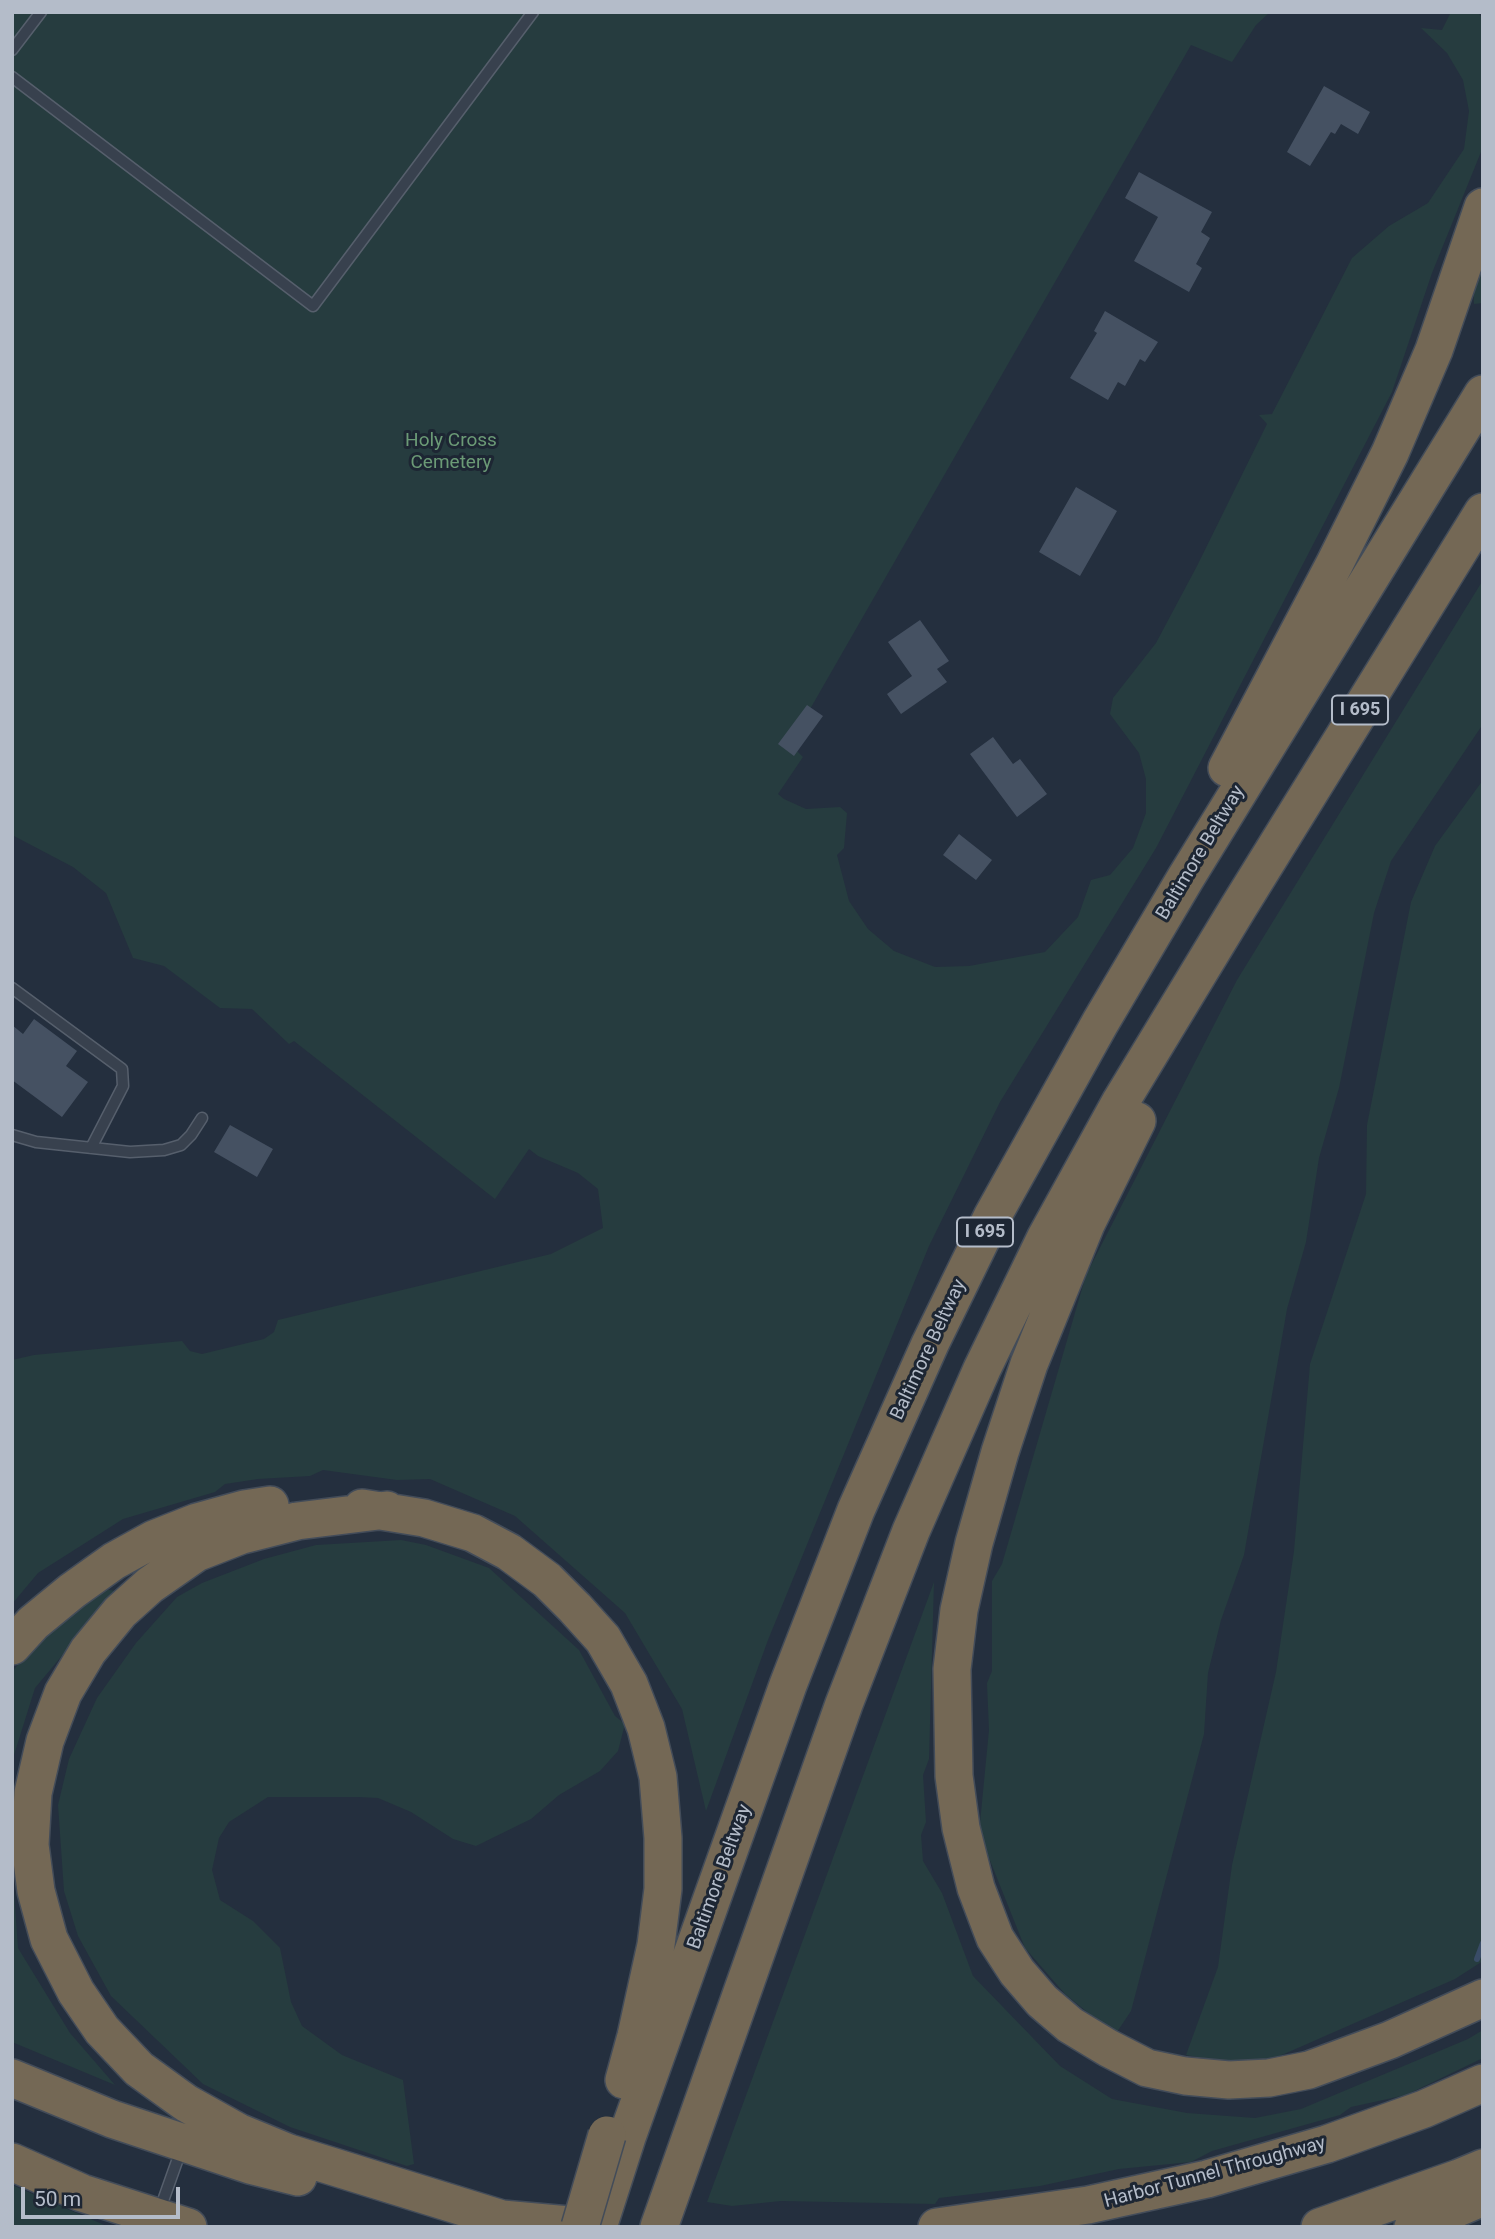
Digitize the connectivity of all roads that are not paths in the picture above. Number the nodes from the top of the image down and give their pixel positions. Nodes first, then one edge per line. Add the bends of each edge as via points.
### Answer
1 (41, 12) edge
2 (533, 12) edge
3 (12, 50) edge
4 (12, 76) edge
5 (1483, 207) edge
6 (1483, 394) edge
7 (1483, 512) edge
8 (1238, 908) junction
9 (12, 988) edge
10 (1100, 1023) junction
11 (202, 1118) dead end
12 (12, 1135) edge
13 (91, 1148) junction
14 (387, 1510) junction
15 (12, 1646) edge
16 (1483, 1998) edge
17 (12, 2078) edge
18 (1483, 2083) edge
19 (617, 2136) junction
20 (183, 2143) junction
21 (12, 2162) edge
22 (1483, 2168) edge
23 (1483, 2197) edge
24 (502, 2220) junction
25 (173, 2222) edge
26 (580, 2227) edge
27 (591, 2227) edge
28 (598, 2227) edge
29 (659, 2227) edge
30 (937, 2227) edge
31 (1320, 2227) edge
32 (1413, 2227) edge

1 - 3 lane
2 - 4 lane via 313,306
5 - 10 highway via 1434,350 1390,453
6 - 10 highway, Baltimore Beltway / I 695
7 - 8 highway, I 695
8 - 16 highway via 1086,1224 1029,1364 1000,1452 974,1543 951,1669 954,1776 961,1828 995,1938 1017,1972 1070,2025 1147,2068 1229,2080 1310,2070
8 - 29 highway, I 695 via 1115,1112 1045,1239 982,1369 911,1531 844,1704
9 - 13 lane via 122,1069 124,1086
10 - 19 highway, Baltimore Beltway / I 695 via 992,1217 856,1510
11 - 13 lane via 181,1145 164,1150
12 - 13 lane
14 - 15 highway via 295,1502 197,1522 114,1561 33,1623
14 - 19 highway via 473,1533 547,1580 603,1639 629,1684 646,1728 658,1777 663,1889
14 - 24 highway via 297,1521 242,1535 196,1553 120,1612 88,1651 63,1693 45,1741 33,1793 30,1845 36,1891 49,1939 102,2030 139,2068 186,2103 237,2132 289,2153
17 - 20 highway
18 - 30 highway, Harbor Tunnel Throughway via 1327,2144 1207,2179 1088,2205
19 - 26 highway, bridge
19 - 28 highway, Baltimore Beltway / I 695
20 - 24 highway via 364,2193
20 - 25 lane
21 - 25 highway via 82,2193
22 - 31 highway
23 - 32 highway
24 - 27 highway

